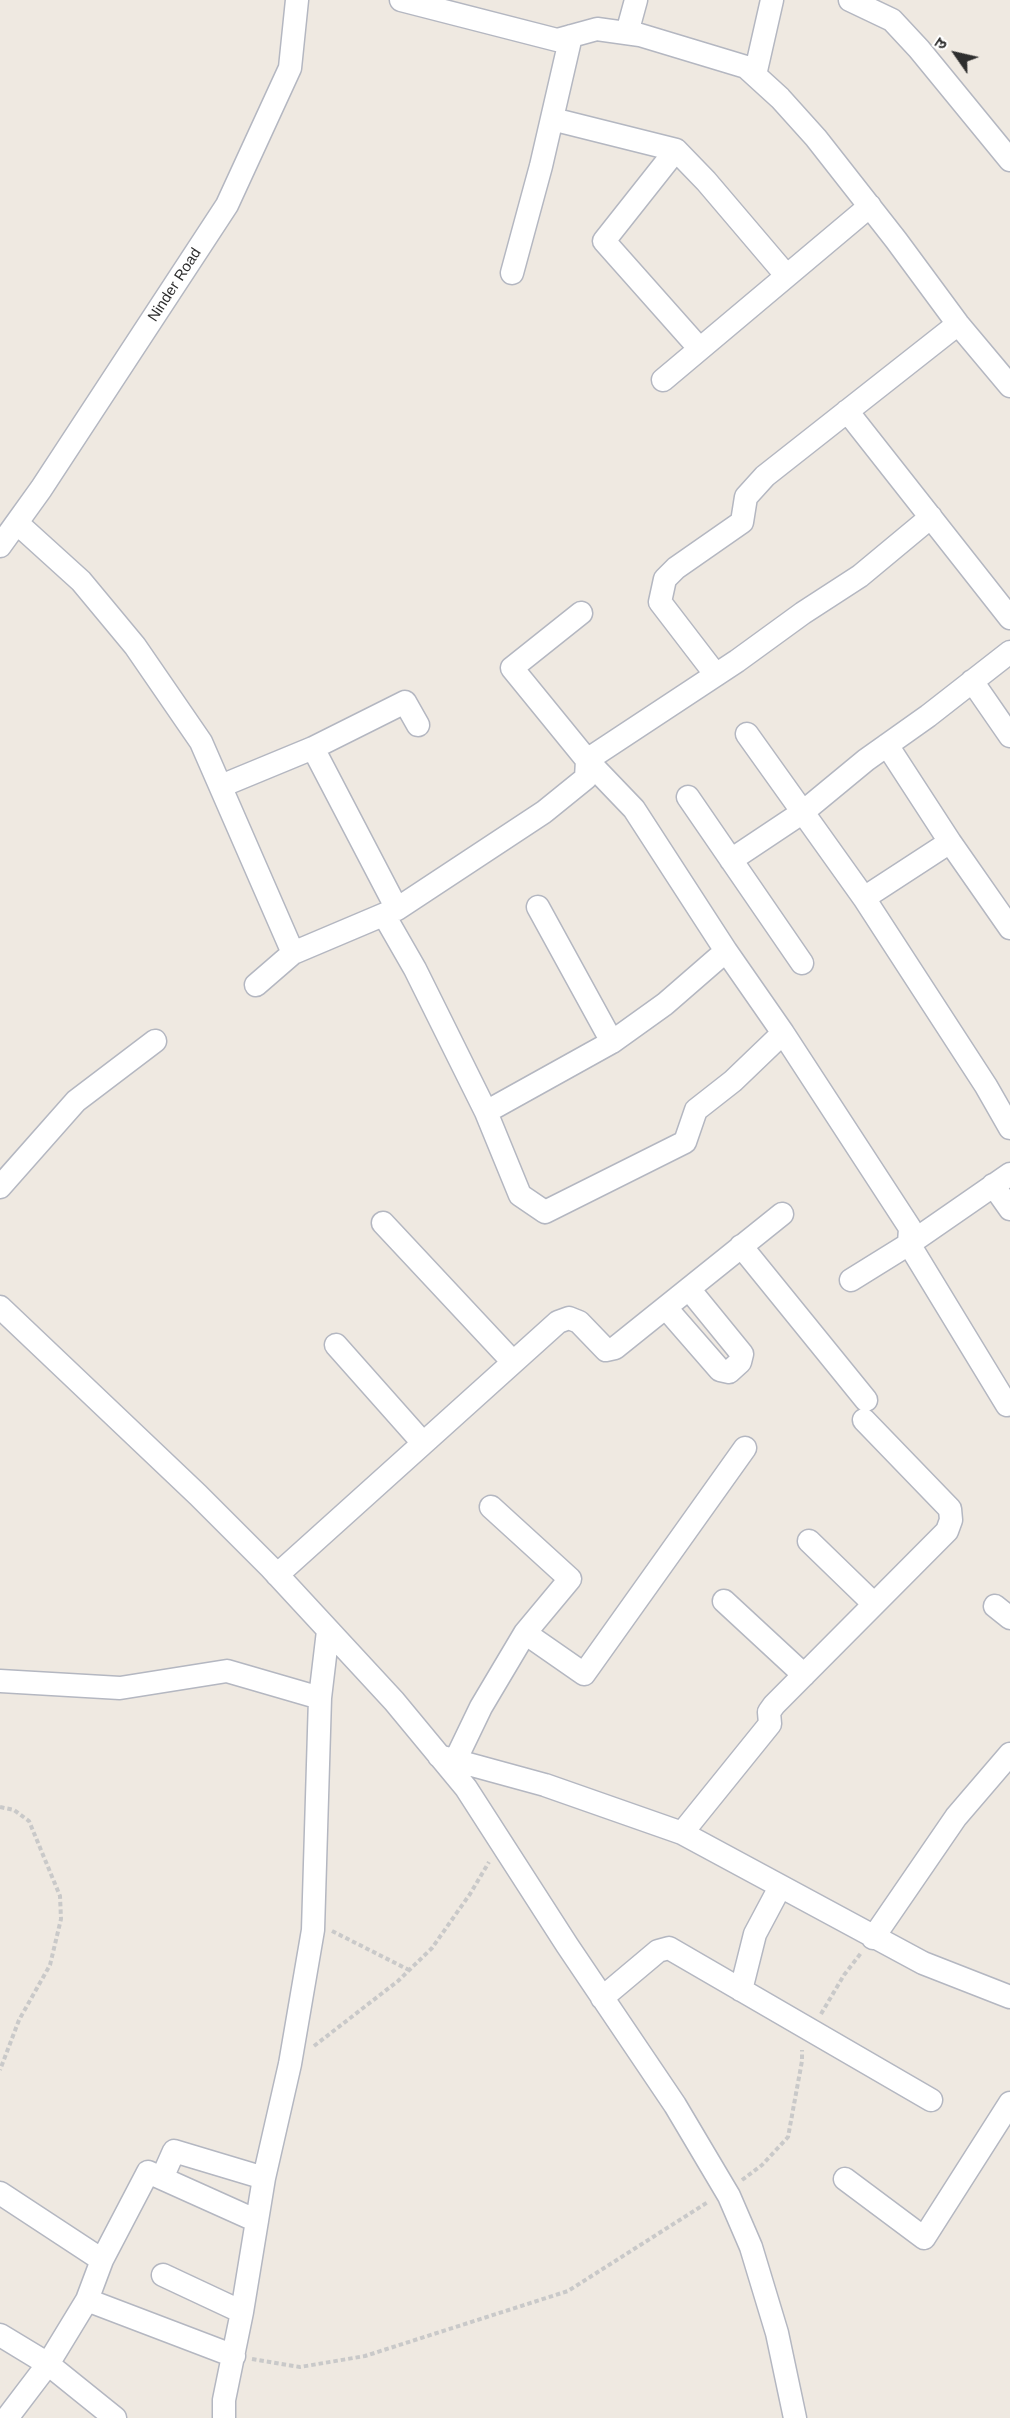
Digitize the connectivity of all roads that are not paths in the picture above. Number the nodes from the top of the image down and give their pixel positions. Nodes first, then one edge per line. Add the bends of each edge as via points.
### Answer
1 (297, 0) edge
2 (400, 0) edge
3 (636, 0) edge
4 (772, 0) edge
5 (849, 0) edge
6 (627, 33) junction
7 (571, 36) junction
8 (755, 75) junction
9 (552, 119) junction
10 (676, 150) junction
11 (1010, 160) edge
12 (870, 206) junction
13 (512, 273) dead end
14 (786, 275) junction
15 (958, 324) junction
16 (699, 348) junction
17 (663, 380) dead end
18 (1010, 386) edge
19 (847, 411) junction
20 (931, 517) junction
21 (17, 523) junction
22 (0, 546) edge
23 (581, 613) dead end
24 (1010, 618) edge
25 (1010, 652) edge
26 (716, 675) junction
27 (972, 681) junction
28 (418, 725) dead end
29 (747, 734) dead end
30 (1010, 736) edge
31 (887, 745) junction
32 (313, 748) junction
33 (587, 760) junction
34 (221, 786) junction
35 (688, 797) dead end
36 (803, 812) junction
37 (950, 842) junction
38 (731, 860) junction
39 (864, 898) junction
40 (538, 907) dead end
41 (391, 912) junction
42 (1010, 928) edge
43 (726, 951) junction
44 (293, 953) junction
45 (802, 963) dead end
46 (256, 985) dead end
47 (783, 1033) junction
48 (154, 1041) dead end
49 (612, 1042) junction
50 (486, 1112) junction
51 (1010, 1128) edge
52 (1002, 1180) edge
53 (0, 1187) edge
54 (1010, 1209) edge
55 (782, 1214) dead end
56 (383, 1223) dead end
57 (909, 1244) junction
58 (741, 1246) junction
59 (851, 1280) dead end
60 (689, 1289) junction
61 (0, 1307) edge
62 (666, 1308) junction
63 (336, 1345) dead end
64 (513, 1362) junction
65 (1007, 1405) dead end
66 (423, 1443) junction
67 (745, 1448) dead end
68 (491, 1507) dead end
69 (809, 1541) dead end
70 (277, 1575) junction
71 (724, 1602) dead end
72 (874, 1604) junction
73 (328, 1630) junction
74 (525, 1633) junction
75 (804, 1675) junction
76 (0, 1681) edge
77 (320, 1698) junction
78 (1010, 1754) edge
79 (447, 1759) junction
80 (682, 1833) junction
81 (780, 1887) junction
82 (873, 1938) junction
83 (741, 1990) junction
84 (1010, 1997) edge
85 (602, 1998) junction
86 (931, 2100) dead end
87 (1010, 2103) edge
88 (162, 2178) junction
89 (264, 2178) junction
90 (845, 2179) dead end
91 (0, 2193) edge
92 (257, 2221) junction
93 (102, 2260) junction
94 (163, 2275) dead end
95 (87, 2300) junction
96 (242, 2312) junction
97 (0, 2335) edge
98 (234, 2356) junction
99 (48, 2364) junction
100 (107, 2416) edge
101 (7, 2418) edge
102 (224, 2418) edge
103 (795, 2418) edge

1 - 21 street, Ninder Road via 290,68 227,205
2 - 7 street via 557,40
3 - 6 street
4 - 8 street
5 - 11 street via 892,20
6 - 7 street via 597,29
6 - 8 street via 746,66
7 - 9 street
8 - 12 street via 816,138
9 - 10 street
9 - 13 street
10 - 14 street
10 - 16 street via 604,241
12 - 14 street
12 - 15 street
14 - 16 street
15 - 18 street
15 - 19 street
16 - 17 street
19 - 20 street
19 - 26 street via 765,476 746,497 742,522 665,579 660,602
20 - 24 street
20 - 26 street via 860,576
21 - 22 street, Ninder Road
21 - 34 street via 81,580 135,646 201,742
23 - 33 street via 512,668
25 - 27 street
26 - 33 street
27 - 30 street
27 - 31 street
28 - 32 street via 405,702
29 - 36 street
31 - 36 street
31 - 37 street
32 - 34 street
32 - 41 street
33 - 41 street via 585,778 543,812
33 - 43 street via 634,809
34 - 44 street
35 - 38 street
36 - 38 street
36 - 39 street
37 - 39 street
37 - 42 street
38 - 45 street
39 - 51 street
40 - 49 street
41 - 44 street
41 - 50 street
43 - 47 street
43 - 49 street via 665,1004
44 - 46 street
47 - 50 street via 734,1081 696,1110 685,1142 545,1212 520,1195
47 - 57 street via 910,1228
48 - 53 street via 76,1101
49 - 50 street
52 - 54 street
52 - 57 street
55 - 58 street
56 - 64 street
57 - 59 street
57 - 65 street
58 - 60 street
58 - 72 street via 865,1410 950,1509 947,1531
60 - 62 street
60 - 62 street via 742,1354 740,1362 729,1372 720,1370
61 - 70 street
62 - 64 street via 615,1348 606,1350 579,1322 569,1318 550,1328
63 - 66 street
64 - 66 street
66 - 70 street
67 - 74 street via 584,1674
68 - 74 street via 570,1579
69 - 72 street
70 - 73 street
71 - 75 street
72 - 75 street
73 - 77 street
73 - 79 street
74 - 79 street
75 - 80 street via 774,1705 770,1724
76 - 77 street via 120,1688 227,1671
77 - 89 street via 313,1922 290,2064
78 - 82 street via 956,1817
79 - 80 street via 545,1785
79 - 85 street
80 - 81 street
81 - 82 street
81 - 83 street via 755,1934
82 - 84 street via 923,1963
83 - 85 street via 669,1948 658,1951
83 - 86 street
85 - 103 street via 675,2105 726,2191 751,2247 777,2333
87 - 90 street via 924,2238
88 - 89 street via 174,2151
88 - 92 street
88 - 93 street via 148,2172
89 - 92 street
91 - 93 street
92 - 96 street
93 - 95 street
94 - 96 street
95 - 98 street
95 - 99 street
96 - 98 street
97 - 99 street
98 - 102 street
99 - 100 street
99 - 101 street

